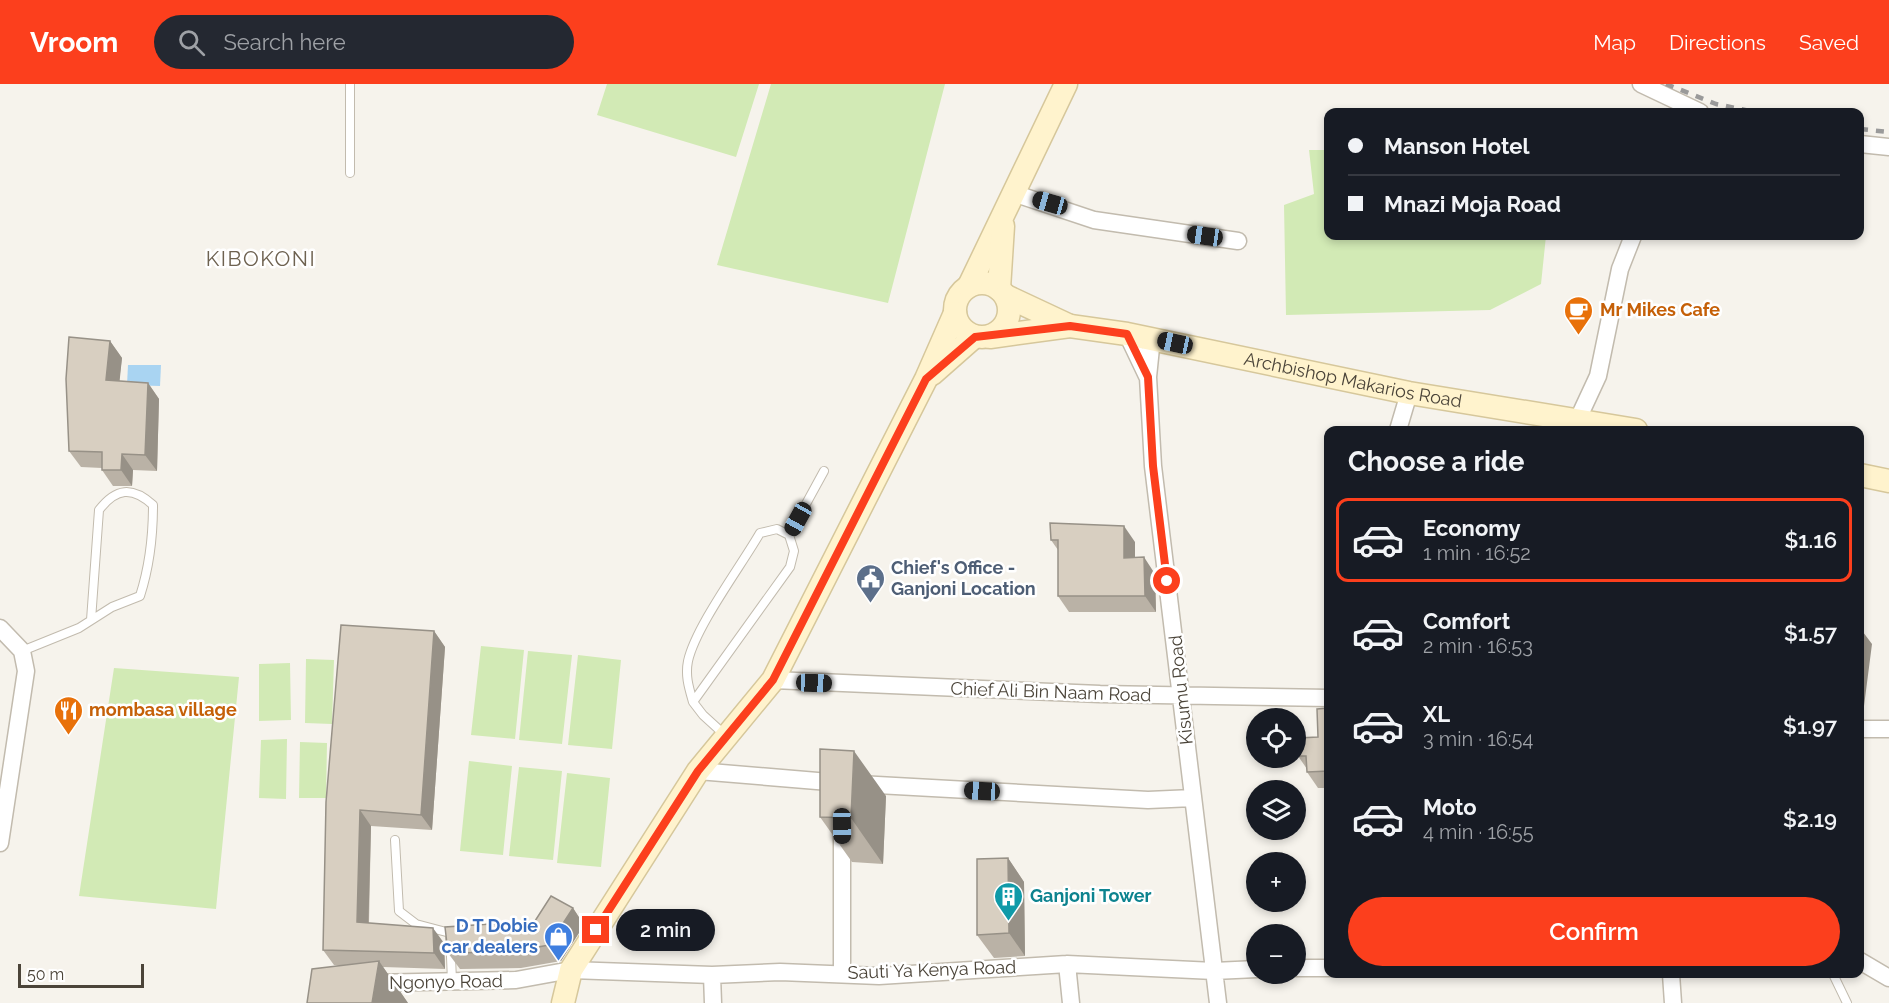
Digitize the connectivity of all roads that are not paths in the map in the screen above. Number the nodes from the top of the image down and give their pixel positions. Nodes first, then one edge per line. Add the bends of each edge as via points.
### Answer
1 (350, 84) edge
2 (1066, 84) edge
3 (1641, 84) edge
4 (1692, 108) edge
5 (1864, 144) edge
6 (1889, 147) edge
7 (350, 173) dead end
8 (1009, 203) junction
9 (1631, 240) edge
10 (1238, 241) dead end
11 (969, 286) junction
12 (1002, 292) junction
13 (954, 314) junction
14 (1070, 326) junction
15 (1127, 334) junction
16 (982, 337) junction
17 (1152, 338) junction
18 (1148, 377) junction
19 (926, 379) junction
20 (1409, 393) junction
21 (1578, 419) junction
22 (1399, 426) edge
23 (1615, 426) edge
24 (824, 471) dead end
25 (1864, 476) edge
26 (1889, 481) edge
27 (789, 535) junction
28 (91, 620) junction
29 (0, 628) edge
30 (22, 651) junction
31 (773, 680) junction
32 (1182, 695) junction
33 (1324, 698) edge
34 (693, 702) junction
35 (1864, 729) edge
36 (1889, 729) edge
37 (727, 736) junction
38 (6, 766) edge
39 (698, 771) junction
40 (841, 795) junction
41 (1193, 798) junction
42 (3, 808) edge
43 (395, 840) dead end
44 (0, 843) edge
45 (1067, 964) junction
46 (1864, 964) edge
47 (1306, 968) edge
48 (1324, 968) edge
49 (571, 970) junction
50 (1246, 970) edge
51 (1214, 971) junction
52 (842, 974) junction
53 (712, 975) junction
54 (1671, 978) edge
55 (1835, 978) edge
56 (1889, 978) edge
57 (452, 981) junction
58 (359, 984) edge
59 (563, 1003) edge
60 (713, 1003) edge
61 (1071, 1003) edge
62 (1218, 1003) edge
63 (1673, 1003) edge
64 (1847, 1003) edge

1 - 7 lane
2 - 8 main road
3 - 4 street
5 - 6 street
8 - 10 street
8 - 11 main road
8 - 12 main road
9 - 21 street via 1620,269 1598,376
11 - 12 main road via 990,284
11 - 13 main road via 960,293
12 - 14 main road
12 - 16 main road via 1009,304 1008,320 1004,327
13 - 16 main road via 965,332
13 - 19 main road
14 - 15 main road, Archbishop Makarios Road
14 - 16 main road
15 - 17 main road, Archbishop Makarios Road
15 - 18 street, Kisumu Road
16 - 19 main road
17 - 18 street, Kisumu Road
17 - 20 main road, Archbishop Makarios Road
18 - 32 street, Kisumu Road via 1153,466
19 - 31 main road
20 - 21 main road, Archbishop Makarios Road
20 - 22 street
21 - 23 main road, Archbishop Makarios Road
24 - 27 lane
25 - 26 main road
27 - 34 lane via 794,551 790,567
27 - 34 lane via 777,529 760,533 695,641 687,681
28 - 28 lane via 140,596 150,565 153,531 153,505 143,495 125,492 110,496 99,510
28 - 30 lane
29 - 30 street
30 - 38 street via 26,671
31 - 32 street, Chief Ali Bin Naam Road
31 - 37 main road
32 - 33 street, Chief Ali Bin Naam Road
32 - 41 street, Kisumu Road
34 - 37 lane
35 - 36 street
37 - 39 main road
38 - 42 street
39 - 40 street
39 - 49 main road
40 - 41 street
40 - 52 street
41 - 51 street, Kisumu Road
42 - 44 street
43 - 57 lane via 399,911 416,924 450,933
45 - 51 street, Sauti Ya Kenya Road
45 - 52 street, Sauti Ya Kenya Road via 879,976
45 - 61 street
46 - 56 street
47 - 48 street
49 - 53 street, Sauti Ya Kenya Road
49 - 57 street, Ngonyo Road via 516,980
49 - 59 main road
50 - 51 street, Sauti Ya Kenya Road
51 - 62 street, Kisumu Road
52 - 53 street, Sauti Ya Kenya Road
53 - 60 street
54 - 63 street
55 - 64 lane
57 - 58 street, Ngonyo Road

